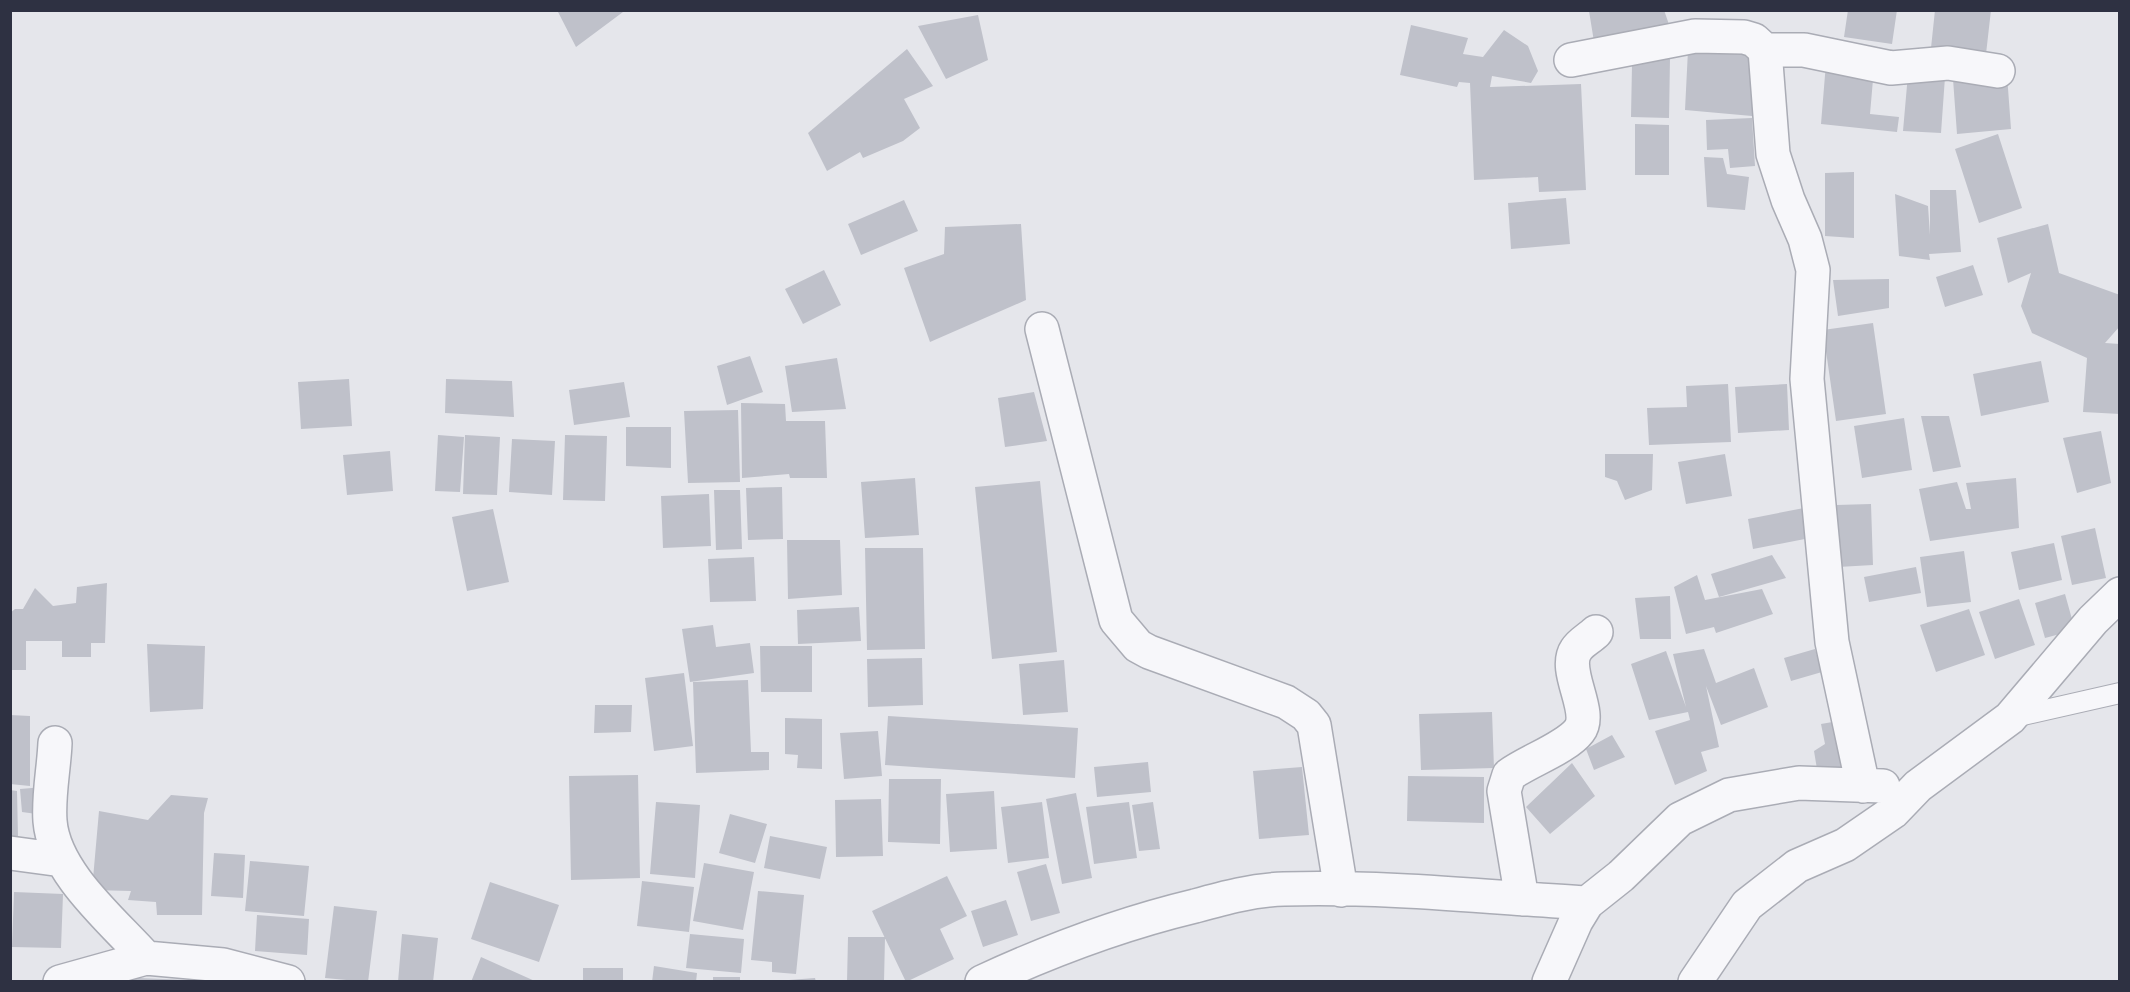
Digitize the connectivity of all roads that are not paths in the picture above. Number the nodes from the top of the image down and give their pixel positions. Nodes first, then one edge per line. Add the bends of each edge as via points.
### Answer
1 (1765, 51) junction
2 (1571, 60) dead end
3 (1998, 71) dead end
4 (1042, 329) dead end
5 (2120, 594) edge
6 (1596, 632) dead end
7 (2120, 693) edge
8 (2010, 718) junction
9 (56, 743) dead end
10 (1863, 786) junction
11 (1918, 786) junction
12 (10, 853) edge
13 (62, 860) junction
14 (1341, 890) junction
15 (1522, 899) junction
16 (1587, 903) junction
17 (146, 958) junction
18 (60, 981) edge
19 (288, 981) edge
20 (981, 981) edge
21 (1550, 981) edge
22 (1695, 981) edge

1 - 2 street via 1754,40 1744,37 1695,36
1 - 3 street via 1804,51 1890,68 1948,63
1 - 10 street via 1773,154 1813,270 1807,379 1832,642
4 - 14 street via 1116,620 1123,631 1149,652 1286,702 1306,715 1314,725
5 - 8 street
6 - 15 street via 1576,649 1571,660 1582,728 1572,738 1509,774 1504,791
7 - 8 lane
8 - 11 street
9 - 13 street via 50,820
10 - 11 street
10 - 16 street via 1799,783 1729,795 1704,805 1680,819
11 - 22 street via 1893,812 1845,845 1797,866 1747,905
12 - 13 street
13 - 17 street
14 - 15 street
14 - 20 street via 1283,889 1241,894 1152,916 1053,948
15 - 16 street
16 - 21 street
17 - 18 street
17 - 19 street via 222,965

